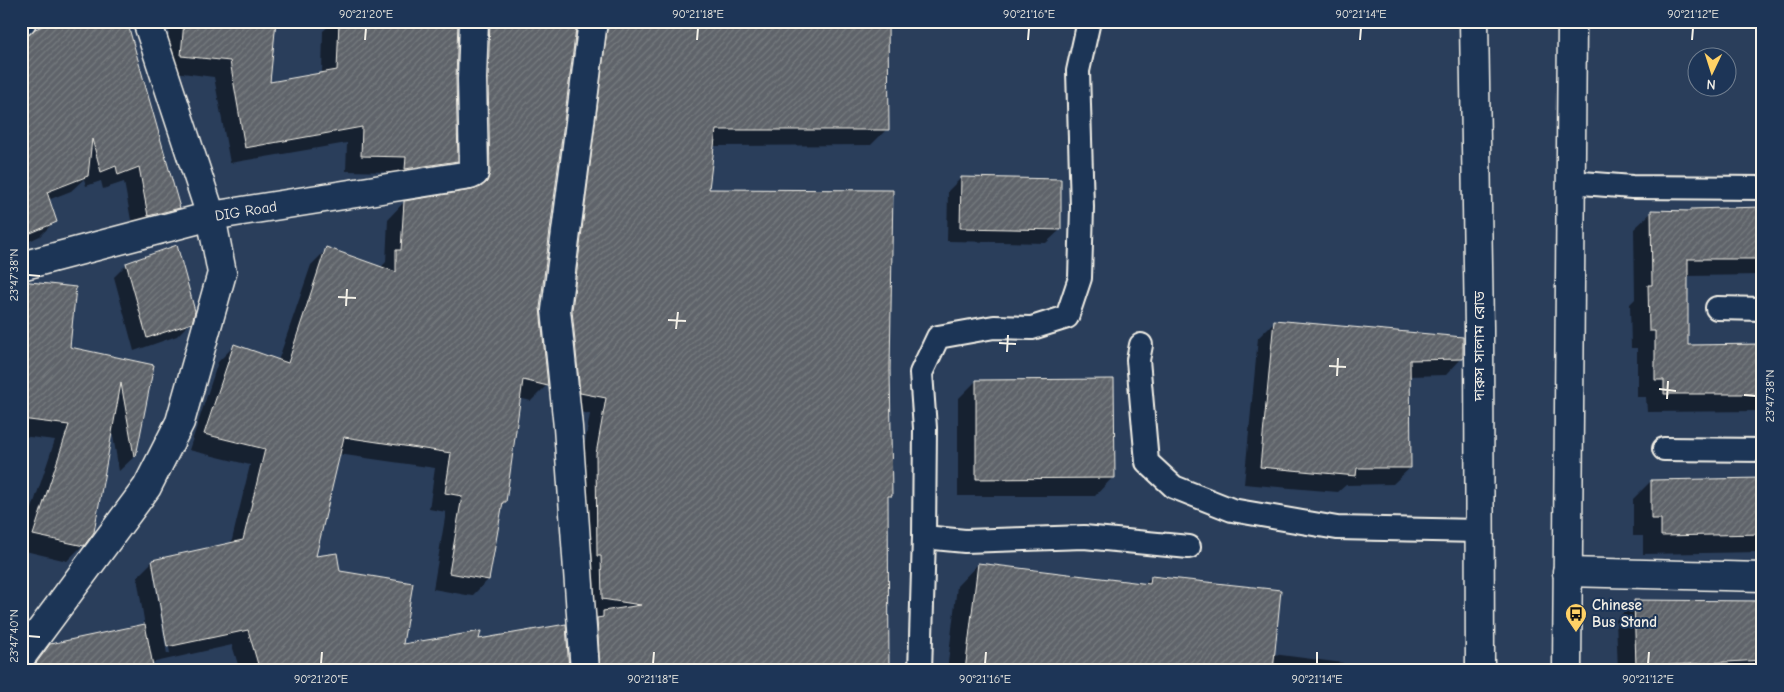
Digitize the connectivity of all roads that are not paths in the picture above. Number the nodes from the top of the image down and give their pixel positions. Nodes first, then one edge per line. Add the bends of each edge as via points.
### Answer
1 (147, 21) edge
2 (474, 21) edge
3 (593, 21) edge
4 (1089, 21) edge
5 (1474, 21) edge
6 (1572, 21) edge
7 (1570, 182) junction
8 (1763, 188) edge
9 (211, 216) junction
10 (21, 266) edge
11 (1717, 308) dead end
12 (1763, 309) edge
13 (1141, 345) dead end
14 (1664, 450) dead end
15 (1763, 450) edge
16 (1479, 531) junction
17 (924, 536) junction
18 (1189, 547) dead end
19 (1567, 572) junction
20 (1763, 577) edge
21 (21, 657) edge
22 (585, 671) edge
23 (920, 671) edge
24 (1480, 671) edge
25 (1567, 671) edge

1 - 9 street
2 - 9 street, DIG Road via 474,173
3 - 22 street via 556,310 568,427
4 - 17 lane via 1078,71 1082,207 1080,278 1067,317 1032,328 994,327 938,337 921,373
5 - 16 street, দারুস সালাম রোড
6 - 7 street
7 - 8 lane via 1632,187
7 - 19 street
9 - 10 street, DIG Road
9 - 21 street via 222,273 180,422 147,487
11 - 12 lane
13 - 16 lane via 1138,360 1147,462 1174,487 1232,510 1337,528
14 - 15 lane
16 - 24 street, দারুস সালাম রোড
17 - 18 lane via 965,541 1084,537
17 - 23 lane
19 - 20 street
19 - 25 street

